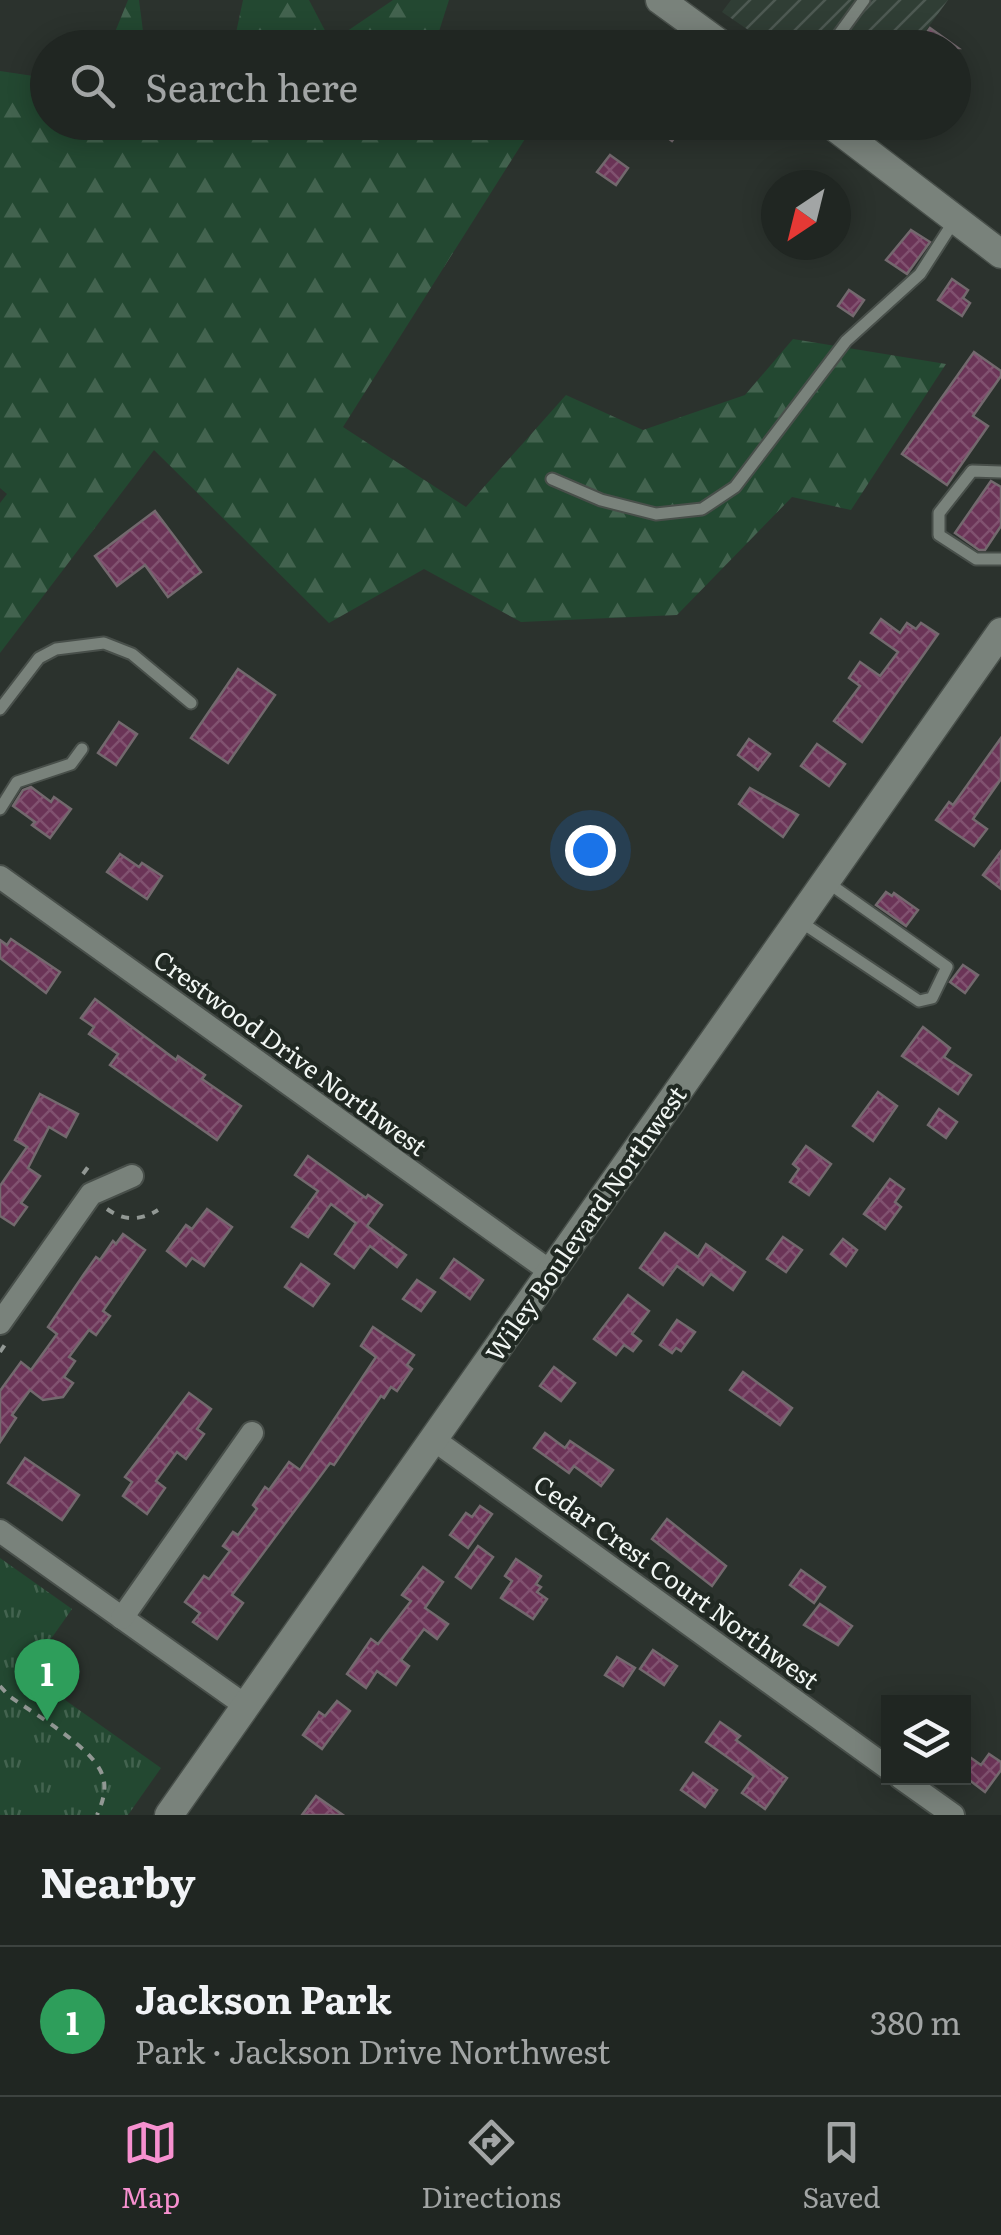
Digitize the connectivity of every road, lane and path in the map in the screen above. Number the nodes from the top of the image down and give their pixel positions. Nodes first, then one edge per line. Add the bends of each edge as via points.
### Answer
1 (660, 0) edge
2 (864, 0) edge
3 (701, 30) edge
4 (843, 30) edge
5 (852, 140) edge
6 (956, 218) junction
7 (1001, 254) edge
8 (1001, 472) edge
9 (552, 478) dead end
10 (1001, 559) edge
11 (1001, 632) edge
12 (191, 703) dead end
13 (0, 709) edge
14 (82, 749) dead end
15 (0, 810) edge
16 (1, 880) edge
17 (826, 881) junction
18 (798, 920) junction
19 (132, 1176) dead end
20 (103, 1206) dead end
21 (158, 1210) dead end
22 (551, 1272) junction
23 (0, 1323) edge
24 (252, 1433) dead end
25 (434, 1439) junction
26 (0, 1531) edge
27 (122, 1618) junction
28 (0, 1686) edge
29 (246, 1706) junction
30 (881, 1763) edge
31 (911, 1785) edge
32 (96, 1815) edge
33 (169, 1815) edge
34 (953, 1815) edge

1 - 3 street
2 - 4 lane
5 - 6 street
6 - 7 street
6 - 9 lane via 920,274 846,342 735,487 702,509 656,514
8 - 10 lane via 972,471 939,513 939,535 976,559
11 - 17 street, Wiley Boulevard Northwest
12 - 13 lane via 132,654 104,643 39,658
14 - 15 lane via 70,764 16,782
16 - 22 street, Crestwood Drive Northwest
17 - 18 street, Wiley Boulevard Northwest
17 - 18 lane via 947,967 932,998 919,1001
18 - 22 street, Wiley Boulevard Northwest
19 - 23 street via 92,1194
20 - 21 path via 133,1219
22 - 25 street, Wiley Boulevard Northwest
24 - 27 street
25 - 29 street, Wiley Boulevard Northwest
25 - 30 street, Cedar Crest Court Northwest
26 - 27 street
27 - 29 street
28 - 32 path via 88,1753 104,1777
29 - 33 street, Wiley Boulevard Northwest
31 - 34 street

